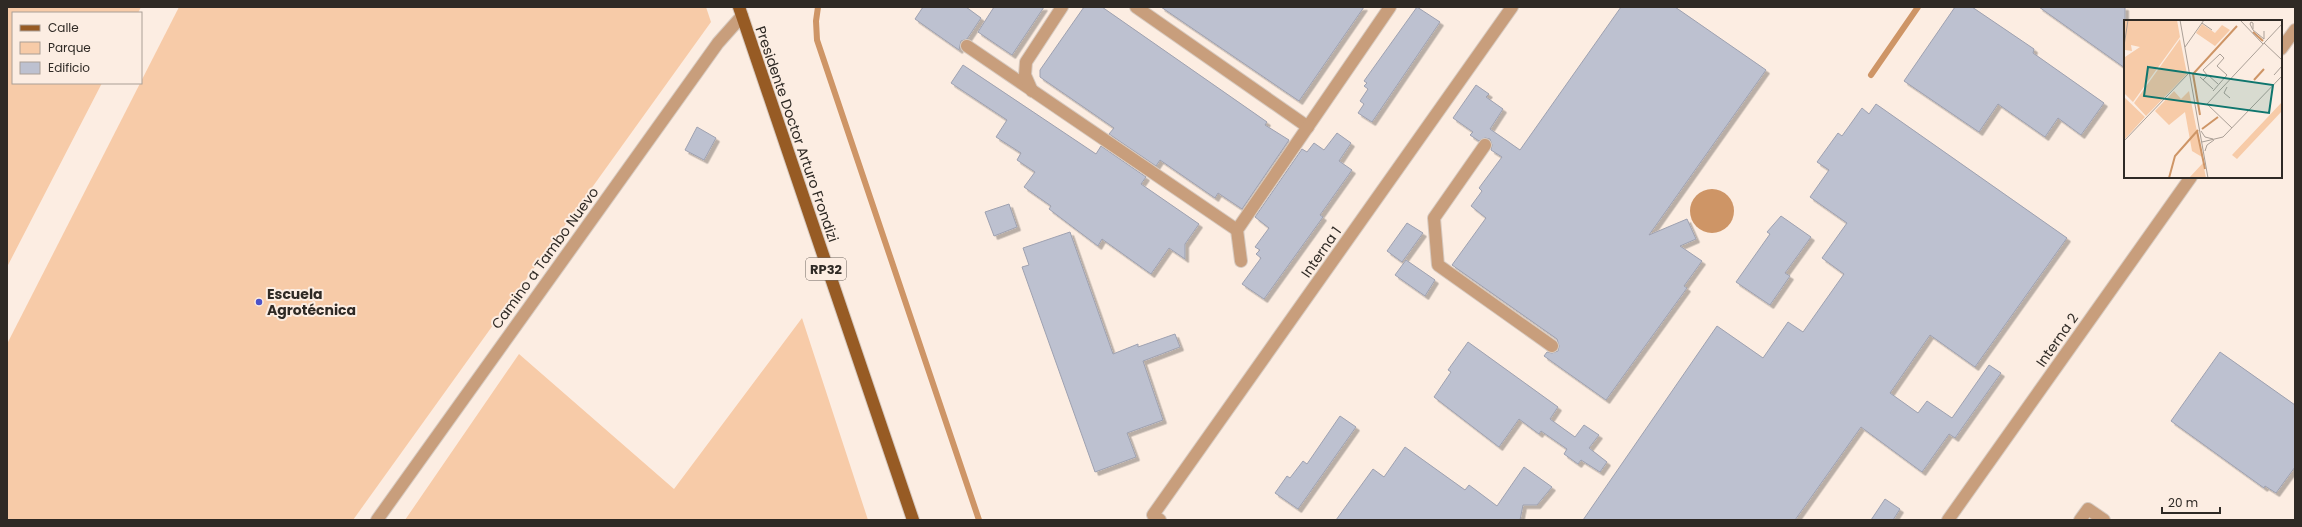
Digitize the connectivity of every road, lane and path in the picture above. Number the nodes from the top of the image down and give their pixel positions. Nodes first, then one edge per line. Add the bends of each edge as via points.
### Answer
1 (1062, 7) edge
2 (1136, 7) edge
3 (1390, 7) edge
4 (1512, 7) edge
5 (740, 12) edge
6 (2295, 30) edge
7 (967, 46) dead end
8 (2282, 48) edge
9 (1032, 91) junction
10 (1308, 127) junction
11 (1485, 146) dead end
12 (2190, 178) edge
13 (1237, 230) junction
14 (1241, 261) dead end
15 (1552, 346) dead end
16 (1157, 517) edge
17 (376, 520) edge
18 (913, 520) edge
19 (1948, 520) edge
20 (2080, 520) edge
21 (2104, 520) edge

1 - 9 street via 1026,62 1025,75
2 - 10 street
3 - 10 street
4 - 16 street, Interna 1
5 - 17 street, Camino a Tambo Nuevo
5 - 18 main road, Presidente Doctor Arturo Frondizi / RP32
6 - 8 street
7 - 9 street
9 - 13 street
10 - 13 street
11 - 15 street via 1434,218 1438,265
12 - 19 street, Interna 2
13 - 14 street
20 - 21 street via 2088,509

